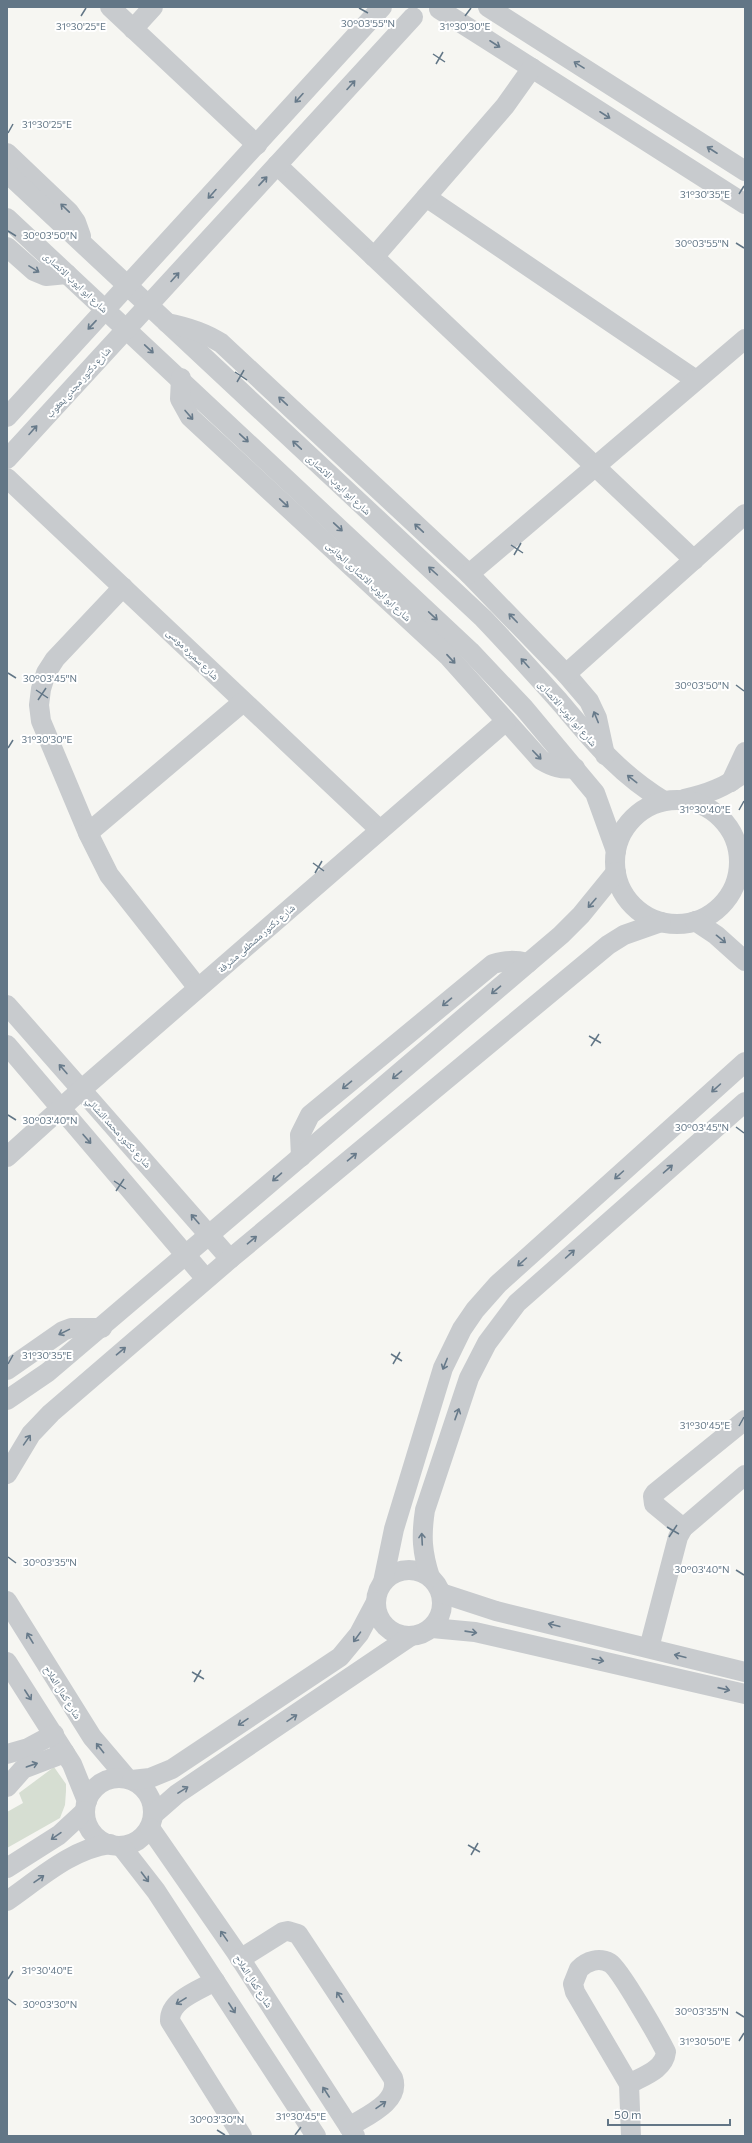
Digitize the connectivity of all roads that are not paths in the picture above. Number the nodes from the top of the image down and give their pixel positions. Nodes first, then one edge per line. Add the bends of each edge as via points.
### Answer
1 (110, 7) edge
2 (153, 7) edge
3 (382, 7) edge
4 (393, 7) edge
5 (488, 7) edge
6 (439, 8) edge
7 (413, 17) junction
8 (133, 29) junction
9 (532, 68) junction
10 (257, 145) junction
11 (7, 153) edge
12 (277, 165) junction
13 (745, 171) edge
14 (7, 173) edge
15 (426, 197) junction
16 (745, 204) edge
17 (7, 218) edge
18 (81, 242) junction
19 (7, 247) edge
20 (374, 257) junction
21 (67, 274) junction
22 (128, 286) junction
23 (149, 305) junction
24 (106, 310) junction
25 (167, 323) junction
26 (126, 329) junction
27 (745, 339) edge
28 (180, 378) junction
29 (696, 380) junction
30 (7, 417) edge
31 (7, 459) edge
32 (595, 466) junction
33 (7, 478) edge
34 (745, 514) edge
35 (694, 560) junction
36 (469, 574) junction
37 (123, 587) junction
38 (566, 674) junction
39 (243, 702) junction
40 (506, 721) junction
41 (745, 752) edge
42 (605, 755) junction
43 (575, 768) junction
44 (738, 777) edge
45 (673, 800) junction
46 (380, 830) junction
47 (88, 833) junction
48 (741, 840) edge
49 (616, 851) junction
50 (616, 872) junction
51 (739, 872) junction
52 (745, 900) edge
53 (694, 921) junction
54 (661, 922) junction
55 (745, 961) edge
56 (198, 988) junction
57 (7, 1005) edge
58 (7, 1046) edge
59 (745, 1062) edge
60 (81, 1090) junction
61 (745, 1102) edge
62 (60, 1109) junction
63 (7, 1157) edge
64 (210, 1235) junction
65 (187, 1255) junction
66 (230, 1259) junction
67 (206, 1279) junction
68 (102, 1328) junction
69 (7, 1370) edge
70 (7, 1400) edge
71 (745, 1420) edge
72 (7, 1474) edge
73 (745, 1475) edge
74 (683, 1528) junction
75 (430, 1577) junction
76 (383, 1582) junction
77 (441, 1593) junction
78 (7, 1601) edge
79 (376, 1602) junction
80 (432, 1628) junction
81 (411, 1636) junction
82 (649, 1648) junction
83 (7, 1662) edge
84 (745, 1672) edge
85 (745, 1694) edge
86 (54, 1734) junction
87 (7, 1754) edge
88 (65, 1754) junction
89 (129, 1779) junction
90 (7, 1785) edge
91 (86, 1806) junction
92 (151, 1821) junction
93 (116, 1845) junction
94 (12, 1863) edge
95 (7, 1901) edge
96 (240, 1959) junction
97 (215, 1981) junction
98 (629, 2084) junction
99 (352, 2132) edge
100 (242, 2136) edge
101 (316, 2136) edge
102 (631, 2136) edge

1 - 8 street
2 - 8 street
3 -> 10 street
4 - 7 street via 403,15
13 -> 5 street
6 - 7 street via 427,15
6 -> 9 street
12 -> 7 street, شارع دكتور مجدى يعقوب
8 - 10 street
9 - 15 street via 505,106
9 -> 16 street
10 -> 22 street
18 -> 11 street via 80,230 69,212
12 - 20 street
23 -> 12 street, شارع دكتور مجدى يعقوب
14 - 18 street, شارع ابو ايوب الانصارى
15 - 20 street
15 - 29 street
17 - 21 street, شارع ابو ايوب الانصارى
18 - 22 street, شارع ابو ايوب الانصارى
19 -> 21 street via 34,271 46,276
20 - 32 street
21 - 24 street, شارع ابو ايوب الانصارى
22 - 23 street, شارع ابو ايوب الانصارى
22 - 24 street
23 - 25 street, شارع ابو ايوب الانصارى
23 - 26 street, شارع دكتور مجدى يعقوب
24 - 26 street, شارع ابو ايوب الانصارى
24 -> 30 street
36 -> 25 street via 221,343 205,333
42 -> 25 street, شارع ابو ايوب الانصارى via 483,618
26 -> 28 street, شارع ابو ايوب الانصارى
31 -> 26 street, شارع دكتور مجدى يعقوب
27 - 29 street
28 -> 40 street, شارع ابو ايوب الانصارى الجانبى via 180,399 190,417 427,635
28 -> 43 street, شارع ابو ايوب الانصارى via 470,651 524,708
29 - 32 street
32 - 35 street
32 - 36 street
33 - 37 street, شارع سميره موسى
34 - 35 street
35 - 38 street
38 -> 36 street
37 - 39 street, شارع سميره موسى
37 - 47 street via 55,659 46,673 41,688 41,721
42 -> 38 street via 597,718 589,701
39 - 46 street, شارع سميره موسى
39 - 47 street
40 -> 43 street, شارع ابو ايوب الانصارى الجانبى via 541,760 552,767
40 - 46 street, شارع دكتور مصطفى مشرفة
41 - 44 street
45 -> 42 street, شارع ابو ايوب الانصارى via 643,788
43 - 49 street, شارع ابو ايوب الانصارى via 595,793
44 - 45 street via 707,794
45 - 48 street via 701,804 717,814
45 - 49 street via 650,806 638,813 620,837
46 - 56 street, شارع دكتور مصطفى مشرفة
47 - 56 street via 109,875
48 - 51 street
49 - 50 street
50 - 54 street via 621,888 630,902 642,913
50 -> 64 street via 581,915 528,963
51 - 52 street
51 - 53 street via 732,891 720,908
53 - 54 street via 682,924
53 -> 55 street via 716,935
66 -> 54 street via 608,945 624,935
56 - 60 street, شارع دكتور مصطفى مشرفة
60 -> 57 street, شارع دكتور محمد النشائي
58 - 62 street
59 -> 76 street via 498,1284 475,1310 462,1329 443,1368 394,1529
60 - 62 street, شارع دكتور مصطفى مشرفة
64 -> 60 street, شارع دكتور محمد النشائي
75 -> 61 street via 423,1555 421,1533 425,1510 469,1378 498,1326 517,1303 561,1263
62 - 63 street, شارع دكتور مصطفى مشرفة
62 -> 65 street
64 - 65 street
64 - 66 street, شارع دكتور محمد النشائي
65 - 67 street
65 - 68 street
66 - 67 street
72 -> 67 street via 31,1434 51,1413
68 -> 69 street via 71,1328 63,1331
68 - 70 street via 48,1372
71 - 74 street via 653,1496 654,1504
73 - 74 street
74 - 82 street via 678,1537
75 - 76 street via 420,1572 405,1570
75 - 77 street
76 - 79 street
77 - 80 street via 442,1612
82 -> 77 street via 496,1611
89 -> 78 street, شارع كمال الملاح via 92,1737
79 - 81 street via 378,1613 390,1631
79 -> 89 street via 367,1621 340,1657 172,1769 150,1778
80 - 81 street
80 -> 85 street via 475,1632
92 -> 81 street via 176,1794
84 -> 82 street
83 -> 86 street
86 - 87 street via 28,1748
86 - 88 street
90 -> 88 street via 22,1768
88 - 91 street via 77,1776
89 - 91 street via 110,1779 100,1783 92,1790
89 - 92 street via 143,1787 150,1797
91 - 93 street via 87,1822 92,1832 100,1840
91 -> 94 street via 59,1834
92 - 93 street via 142,1837 133,1843
96 -> 92 street, شارع كمال الملاح
95 -> 93 street via 75,1855 95,1846
93 -> 97 street via 156,1891
99 -> 96 street, شارع كمال الملاح
99 -> 96 street via 392,2096 395,2084 393,2078 298,1934 283,1932
97 -> 100 street via 174,2006 170,2020
97 -> 101 street
98 - 98 street via 575,1992 573,1984 577,1972 585,1963 593,1960 601,1960 616,1968 666,2052 665,2060 660,2067
98 - 102 street

